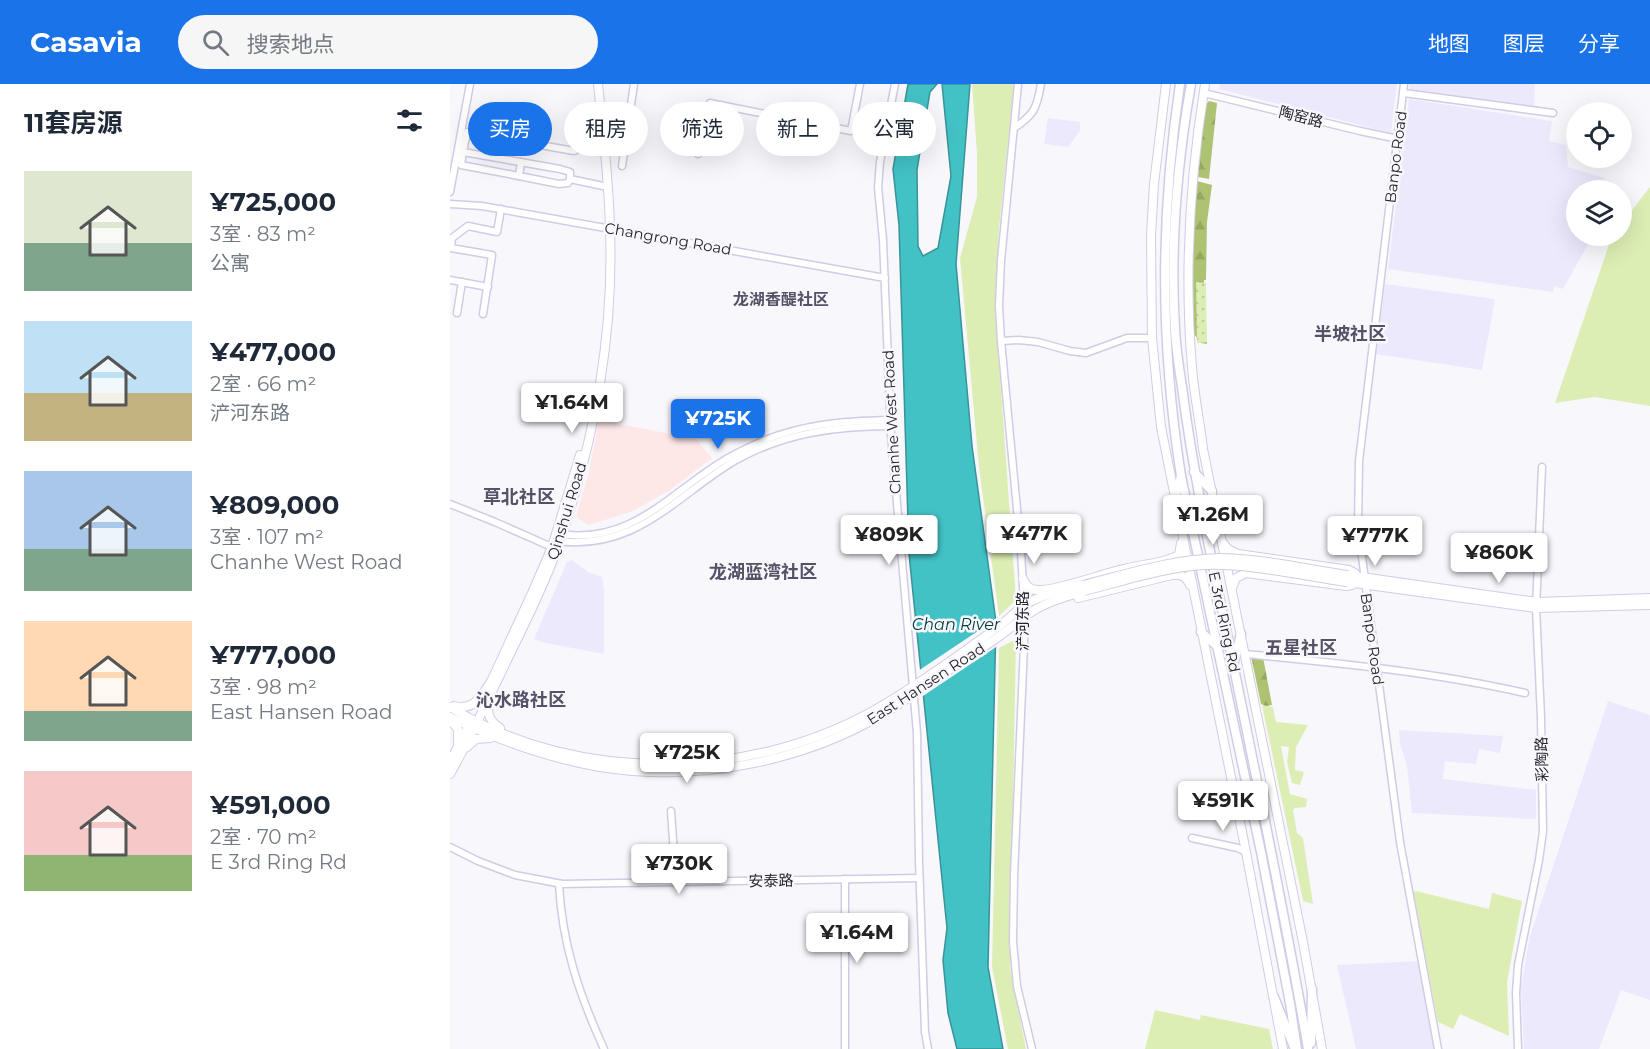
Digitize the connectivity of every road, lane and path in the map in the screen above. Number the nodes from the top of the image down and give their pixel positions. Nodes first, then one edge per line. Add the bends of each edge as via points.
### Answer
1 (470, 84) edge
2 (596, 84) edge
3 (634, 84) edge
4 (861, 84) edge
5 (895, 84) edge
6 (1018, 84) edge
7 (1041, 84) edge
8 (1166, 84) edge
9 (1180, 84) edge
10 (1191, 84) edge
11 (1205, 84) edge
12 (1404, 84) edge
13 (1204, 93) junction
14 (1404, 93) junction
15 (597, 102) edge
16 (744, 110) edge
17 (1554, 113) dead end
18 (1014, 129) junction
19 (1398, 139) junction
20 (564, 149) edge
21 (463, 152) junction
22 (601, 156) edge
23 (521, 162) junction
24 (622, 166) dead end
25 (519, 176) junction
26 (570, 179) junction
27 (603, 186) junction
28 (450, 192) edge
29 (450, 204) edge
30 (501, 209) junction
31 (608, 229) junction
32 (885, 278) junction
33 (450, 280) edge
34 (462, 282) junction
35 (488, 287) junction
36 (457, 313) dead end
37 (483, 314) dead end
38 (1152, 338) junction
39 (1001, 342) junction
40 (891, 423) junction
41 (1542, 467) dead end
42 (1194, 471) junction
43 (1181, 476) junction
44 (1212, 492) junction
45 (1174, 498) junction
46 (450, 504) edge
47 (1181, 532) junction
48 (557, 541) junction
49 (1222, 542) junction
50 (1023, 579) junction
51 (1364, 580) junction
52 (1069, 584) junction
53 (1050, 588) junction
54 (1084, 588) junction
55 (1232, 590) junction
56 (1062, 591) junction
57 (1193, 591) junction
58 (1650, 598) edge
59 (1024, 605) junction
60 (1537, 605) junction
61 (1650, 605) edge
62 (1025, 620) junction
63 (1006, 627) junction
64 (1201, 632) junction
65 (1241, 634) junction
66 (1218, 647) junction
67 (1245, 654) junction
68 (1233, 664) junction
69 (1376, 668) junction
70 (492, 685) junction
71 (917, 687) junction
72 (1525, 693) dead end
73 (450, 706) edge
74 (450, 718) edge
75 (473, 723) junction
76 (511, 740) junction
77 (457, 755) junction
78 (450, 762) edge
79 (450, 774) edge
80 (670, 811) dead end
81 (1192, 838) dead end
82 (450, 848) edge
83 (1246, 852) junction
84 (919, 878) junction
85 (845, 879) junction
86 (676, 883) junction
87 (559, 884) junction
88 (1312, 989) junction
89 (1274, 997) junction
90 (604, 1049) edge
91 (845, 1049) edge
92 (928, 1049) edge
93 (1032, 1049) edge
94 (1283, 1049) edge
95 (1296, 1049) edge
96 (1310, 1049) edge
97 (1322, 1049) edge
98 (1438, 1049) edge
99 (1518, 1049) edge

1 - 28 street
2 - 15 main road, Qinshui Road
2 - 31 main road, Qinshui Road
3 - 24 street
4 - 16 street via 851,131
5 - 32 street, Chanhe West Road via 879,169
6 - 18 street, 浐河东路
7 - 18 street via 1029,118
8 - 38 main road via 1154,184
9 - 43 highway, E 3rd Ring Rd via 1168,181 1164,289 1167,357
10 - 42 highway, E 3rd Ring Rd via 1176,211 1174,301 1177,357
11 - 13 main road
12 - 14 street, Banpo Road
13 - 19 street, 陶窑路
13 - 44 main road via 1191,207 1189,296 1196,403
14 - 17 street
14 - 19 street, Banpo Road
18 - 39 street, 浐河东路 via 1001,261
19 - 51 street, Banpo Road via 1359,461 1358,527
20 - 21 street via 467,132
21 - 23 street
21 - 25 street via 460,165
22 - 27 main road, Qinshui Road
23 - 25 street
23 - 26 street via 570,172
25 - 26 street via 559,184
26 - 27 street
27 - 31 main road, Qinshui Road
29 - 30 street, Changrong Road
30 - 31 street, Changrong Road
30 - 35 street via 497,232 468,226 452,238 451,248 492,255
31 - 32 street, Changrong Road
31 - 48 main road, Qinshui Road via 608,308 600,380 581,472
32 - 40 street, Chanhe West Road
33 - 34 street
34 - 35 street
34 - 36 street
35 - 37 street
38 - 39 street via 1126,338 1086,353 1038,342
38 - 45 main road via 1161,427
39 - 50 street, 浐河东路
40 - 48 street via 830,428 780,441 736,460 645,524 602,539
40 - 71 street, Chanhe West Road via 901,566
41 - 60 street, 彩陶路
42 - 44 highway
42 - 68 highway, E 3rd Ring Rd
43 - 45 highway
43 - 66 highway, E 3rd Ring Rd
44 - 49 main road
45 - 47 main road
46 - 48 street
47 - 52 main road via 1176,557
47 - 57 main road
48 - 70 main road, Qinshui Road via 538,596
49 - 51 main road via 1238,554 1349,570
49 - 55 main road
50 - 53 main road via 1035,590
50 - 59 street, 浐河东路
51 - 54 main road, East Hansen Road, bridge via 1220,558 1161,566
51 - 55 main road via 1346,586 1246,573 1236,578
51 - 60 main road, East Hansen Road
51 - 69 street, Banpo Road
52 - 53 main road
52 - 56 street
53 - 56 street
54 - 56 main road, East Hansen Road
54 - 62 main road, East Hansen Road via 1039,607
55 - 65 main road
56 - 59 main road, East Hansen Road
57 - 62 main road via 1187,578 1172,575 1057,604
57 - 64 main road
58 - 60 main road, East Hansen Road
59 - 62 street, 浐河东路
59 - 63 main road, East Hansen Road
60 - 61 main road, East Hansen Road
60 - 99 street, 彩陶路 via 1543,831 1518,965
62 - 63 main road, East Hansen Road
62 - 93 street, 浐河东路 via 1012,926 1017,986
63 - 71 main road, East Hansen Road
64 - 66 highway
64 - 83 main road
65 - 67 main road
65 - 68 highway
66 - 95 highway, E 3rd Ring Rd via 1273,914
67 - 69 street
67 - 88 main road
68 - 96 highway, E 3rd Ring Rd
69 - 72 street via 1466,680
69 - 98 street, Banpo Road via 1400,842
70 - 73 main road via 471,706
70 - 75 main road, Qinshui Road
70 - 76 main road via 488,714
71 - 76 main road, East Hansen Road via 813,738 777,749 708,761 614,761
71 - 84 street, Chanhe West Road
73 - 75 main road, East Hansen Road
74 - 75 main road, East Hansen Road
74 - 77 main road via 459,731
75 - 76 main road, East Hansen Road
75 - 77 main road, Qinshui Road
76 - 77 main road via 476,739
77 - 78 main road, Qinshui Road
77 - 79 main road, Qinshui Road
80 - 86 street
81 - 83 street
82 - 87 street, 安泰路 via 515,875
83 - 89 main road
84 - 85 street, 安泰路
84 - 92 street, Chanhe West Road
85 - 86 street, 安泰路
85 - 91 street
86 - 87 street, 安泰路
87 - 90 street via 570,963
88 - 96 highway
88 - 97 main road
89 - 94 main road
89 - 95 highway

